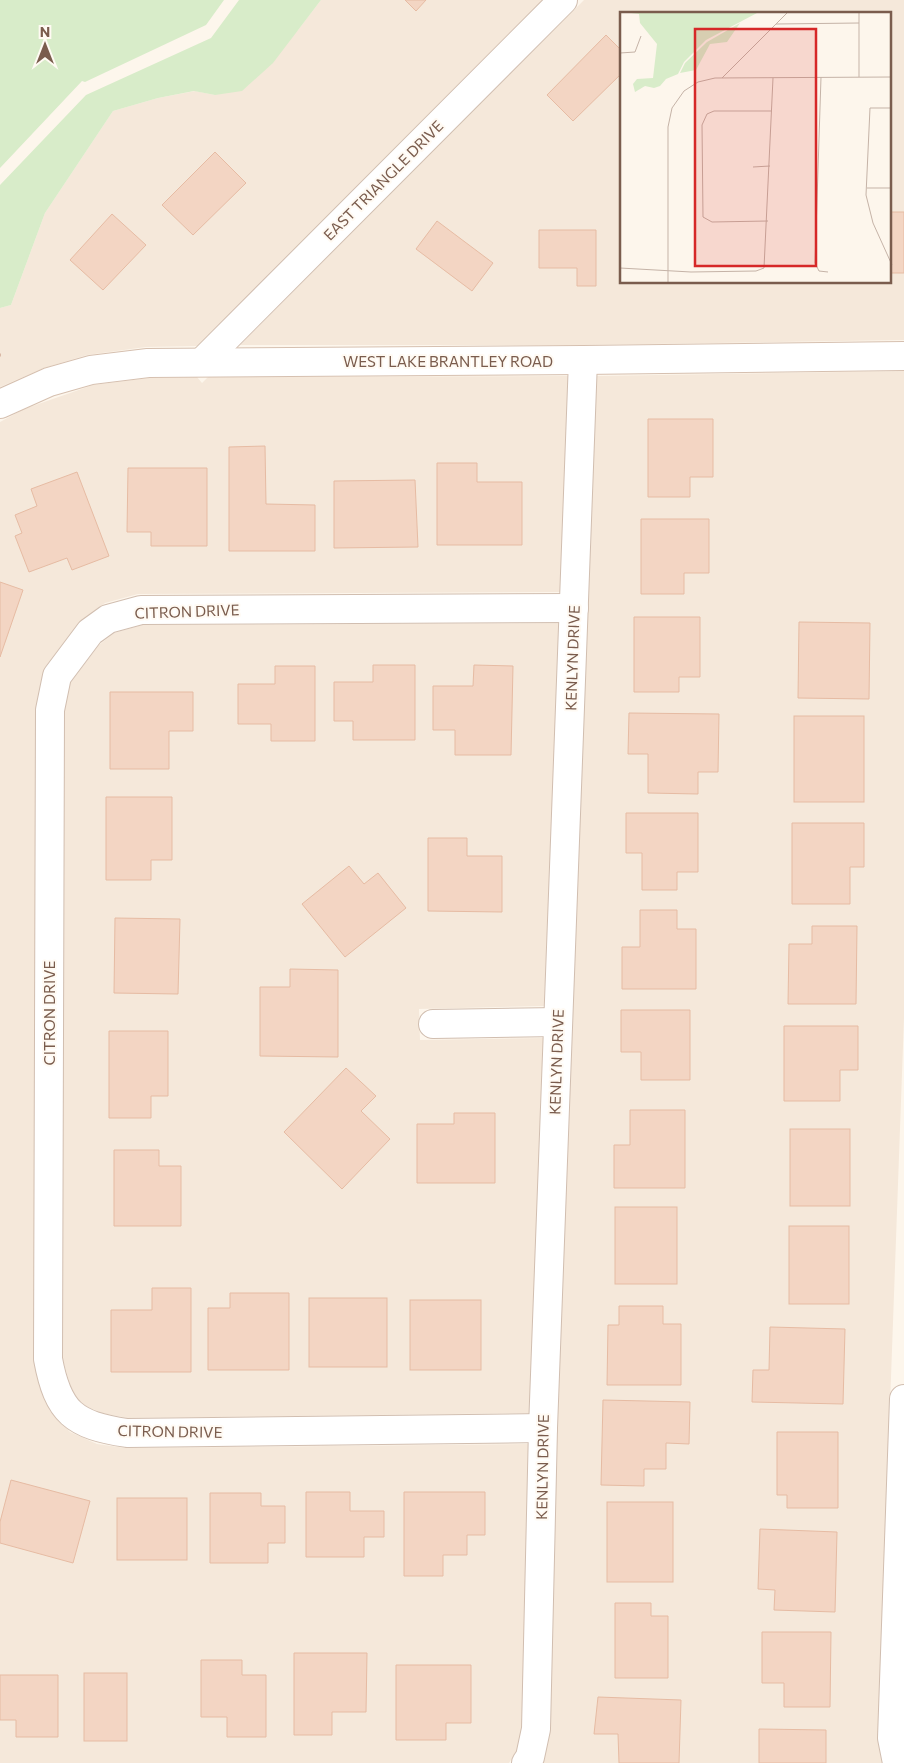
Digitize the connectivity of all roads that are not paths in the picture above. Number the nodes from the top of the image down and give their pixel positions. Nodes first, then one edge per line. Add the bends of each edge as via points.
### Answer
1 (563, 0) edge
2 (904, 356) edge
3 (583, 360) junction
4 (203, 361) junction
5 (0, 404) edge
6 (574, 608) junction
7 (558, 1022) junction
8 (433, 1024) dead end
9 (904, 1399) edge
10 (543, 1428) junction
11 (526, 1763) edge
12 (897, 1763) edge

1 - 4 street, EAST TRIANGLE DRIVE
2 - 3 street, WEST LAKE BRANTLEY ROAD
3 - 4 street, WEST LAKE BRANTLEY ROAD
3 - 6 street, KENLYN DRIVE
4 - 5 street, WEST LAKE BRANTLEY ROAD via 91,370 49,382
6 - 7 street, KENLYN DRIVE
6 - 10 street, CITRON DRIVE via 141,610 108,618 90,632 57,676 50,710 48,1359 60,1400 75,1418 98,1429 127,1433
7 - 8 street
7 - 10 street, KENLYN DRIVE
9 - 12 street via 892,1738
10 - 11 street, KENLYN DRIVE via 536,1729

